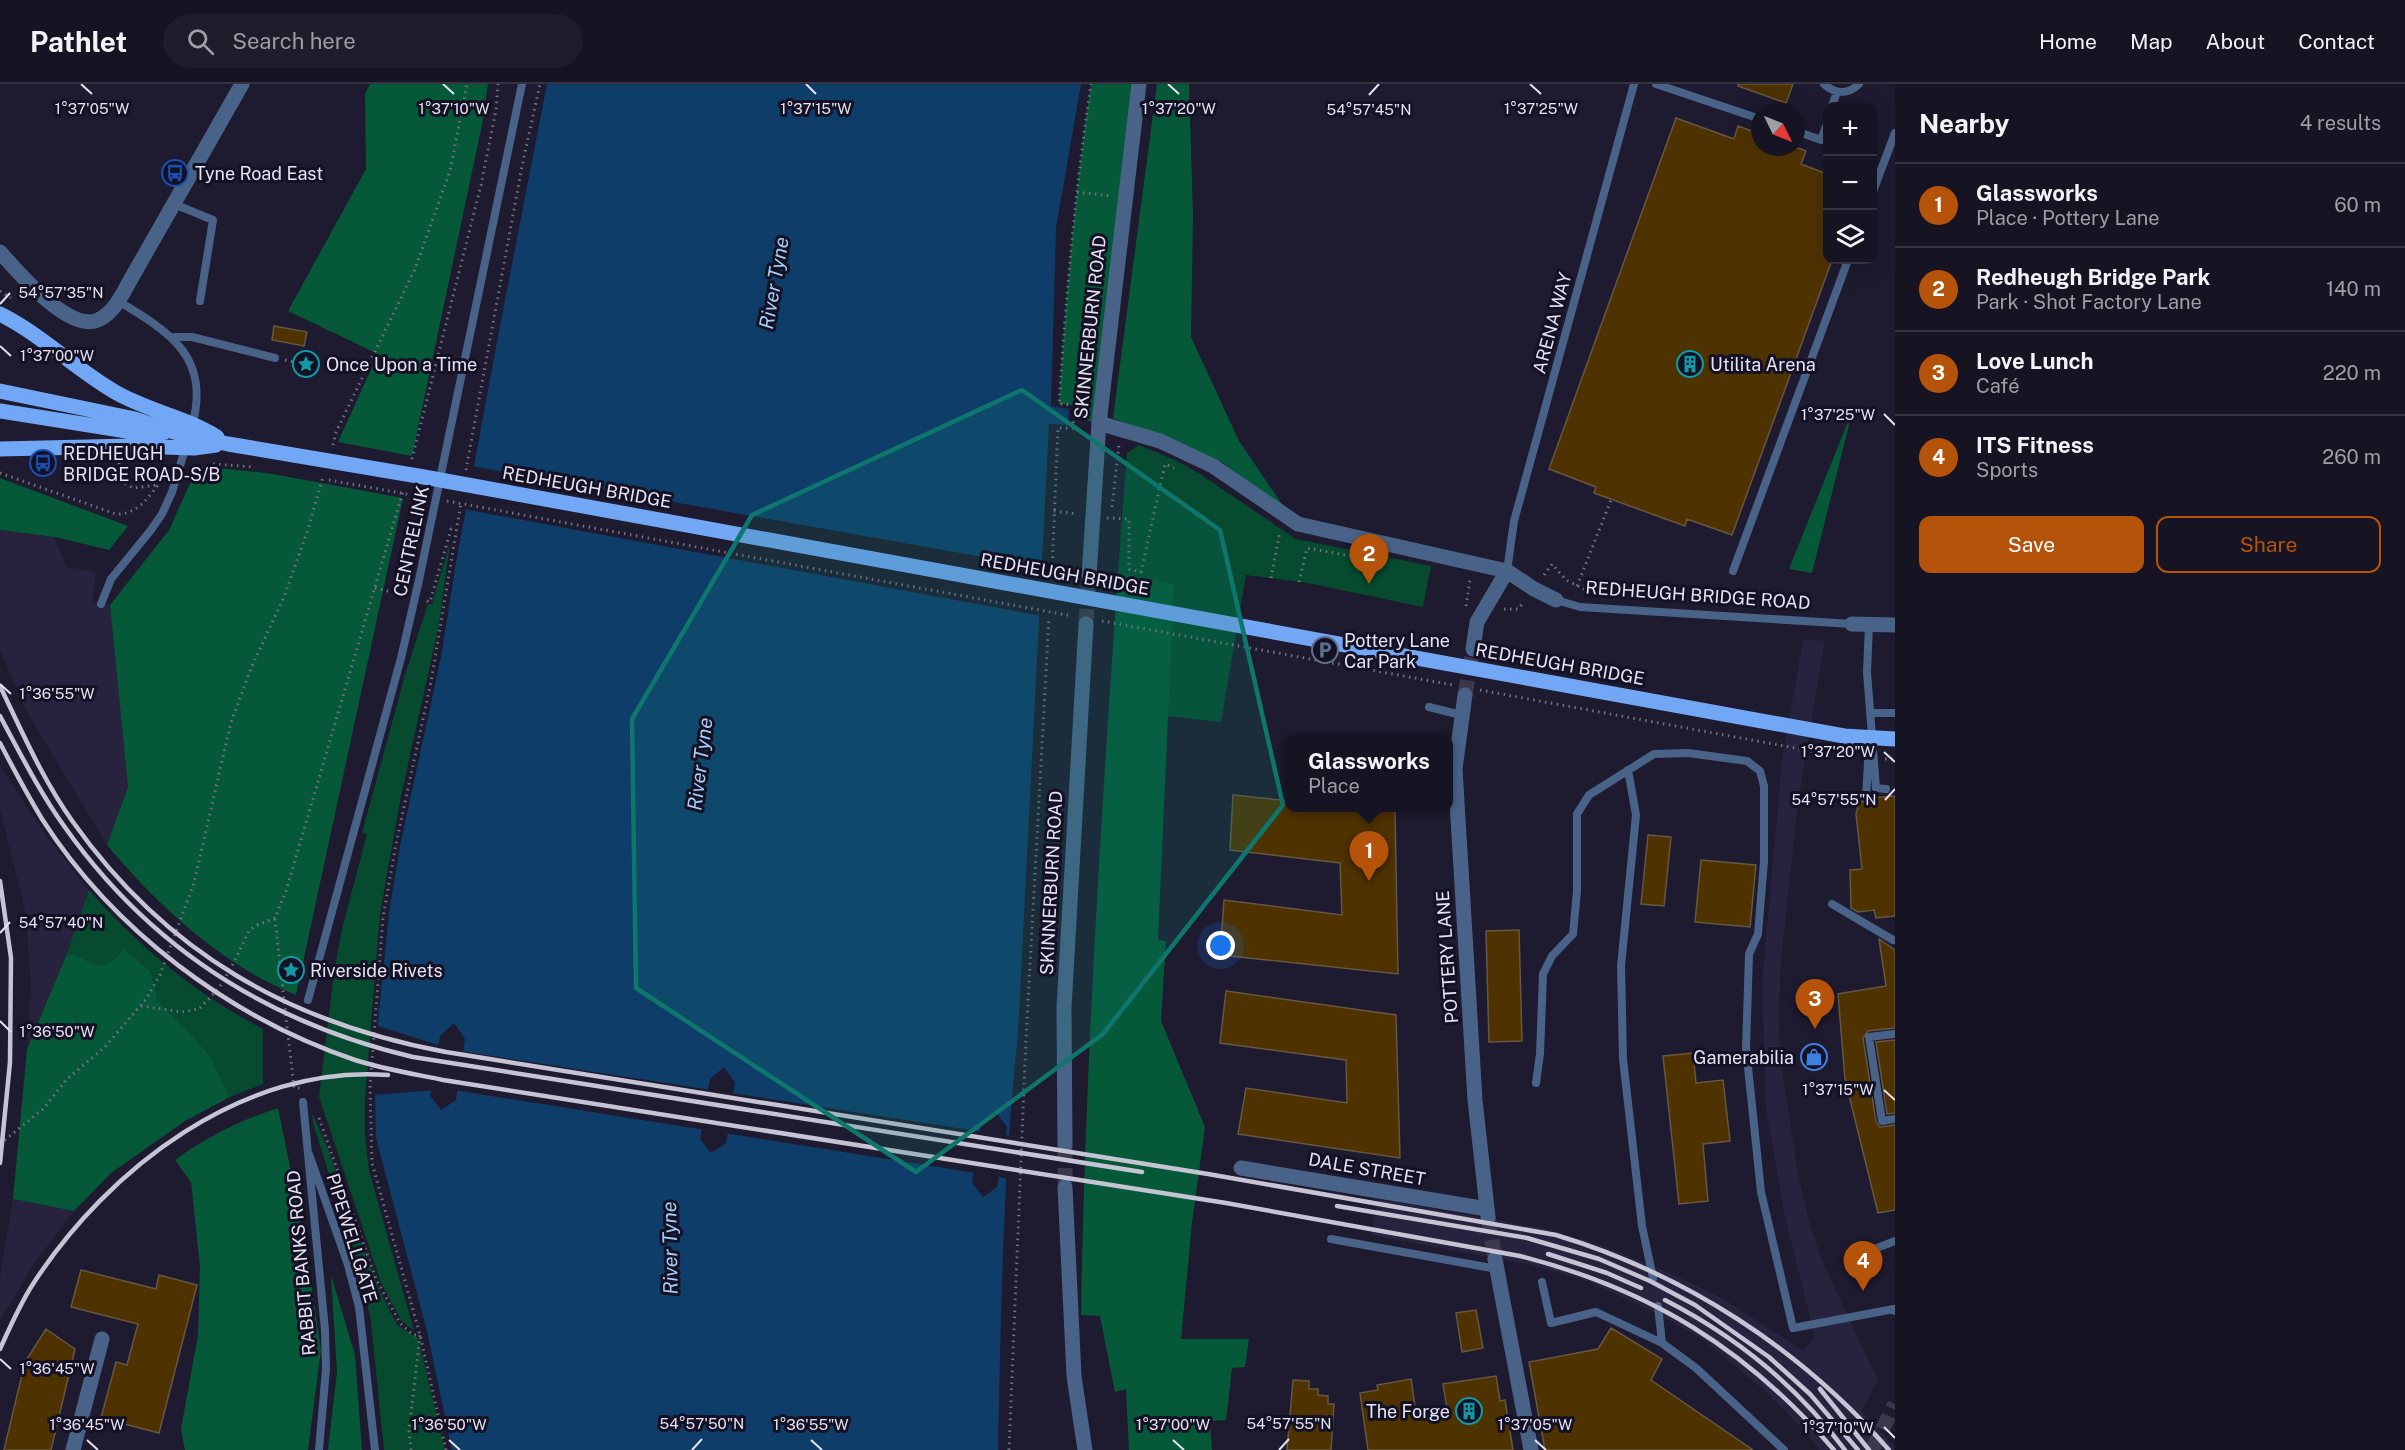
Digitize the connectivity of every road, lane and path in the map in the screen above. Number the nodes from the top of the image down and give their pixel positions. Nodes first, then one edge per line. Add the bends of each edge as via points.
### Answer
1 (242, 84) edge
2 (467, 84) edge
3 (498, 84) edge
4 (522, 84) edge
5 (540, 84) edge
6 (1091, 84) edge
7 (1139, 84) edge
8 (1634, 84) edge
9 (1656, 84) edge
10 (1824, 84) edge
11 (1859, 84) edge
12 (1837, 92) junction
13 (1834, 102) edge
14 (1751, 116) edge
15 (1895, 133) edge
16 (1805, 134) edge
17 (1823, 134) edge
18 (1877, 181) edge
19 (1077, 192) junction
20 (1125, 197) junction
21 (174, 204) junction
22 (0, 252) edge
23 (1847, 264) edge
24 (0, 291) edge
25 (11, 298) dead end
26 (118, 301) junction
27 (200, 301) dead end
28 (0, 314) edge
29 (174, 338) junction
30 (275, 358) dead end
31 (0, 391) edge
32 (0, 411) edge
33 (1099, 423) junction
34 (133, 433) junction
35 (1127, 440) dead end
36 (228, 444) junction
37 (0, 449) edge
38 (330, 454) dead end
39 (120, 458) dead end
40 (207, 463) dead end
41 (264, 468) dead end
42 (409, 470) dead end
43 (466, 472) dead end
44 (1183, 472) dead end
45 (406, 481) dead end
46 (158, 485) dead end
47 (462, 495) dead end
48 (429, 498) dead end
49 (441, 500) dead end
50 (1611, 500) dead end
51 (1111, 518) dead end
52 (1129, 519) dead end
53 (1279, 533) dead end
54 (1052, 570) dead end
55 (1507, 571) junction
56 (1733, 571) dead end
57 (1089, 576) tunnel mouth
58 (1271, 578) dead end
59 (1577, 586) dead end
60 (1556, 600) joint
61 (101, 604) dead end
62 (1049, 617) dead end
63 (1088, 621) junction
64 (1852, 624) joint
65 (1869, 625) junction
66 (1895, 625) edge
67 (1473, 649) tunnel mouth
68 (1466, 690) junction
69 (1429, 707) dead end
70 (1871, 713) junction
71 (1895, 714) edge
72 (1461, 715) junction
73 (1895, 739) edge
74 (1864, 758) dead end
75 (1875, 758) dead end
76 (1895, 759) edge
77 (1628, 770) junction
78 (1886, 789) dead end
79 (1866, 799) dead end
80 (1832, 904) dead end
81 (275, 918) junction
82 (1893, 940) dead end
83 (308, 1000) dead end
84 (141, 1006) junction
85 (1894, 1034) edge
86 (1536, 1083) dead end
87 (308, 1088) dead end
88 (303, 1102) dead end
89 (316, 1110) dead end
90 (1895, 1119) edge
91 (0, 1144) edge
92 (306, 1144) junction
93 (1065, 1145) tunnel mouth
94 (1241, 1168) dead end
95 (1065, 1187) tunnel mouth
96 (1487, 1213) joint
97 (1331, 1239) dead end
98 (1895, 1241) edge
99 (1877, 1248) dead end
100 (1496, 1264) joint
101 (1653, 1278) dead end
102 (1542, 1282) dead end
103 (1658, 1306) dead end
104 (1895, 1310) edge
105 (420, 1335) junction
106 (102, 1339) dead end
107 (1662, 1343) junction
108 (73, 1450) edge
109 (319, 1450) edge
110 (375, 1450) edge
111 (411, 1450) edge
112 (446, 1450) edge
113 (1009, 1450) edge
114 (1084, 1450) edge
115 (1531, 1450) edge
116 (1784, 1450) edge

1 - 21 street
2 - 38 path via 450,171 415,269 336,432
3 - 42 path via 481,185
4 - 83 lane, CENTRELINK via 415,598
5 - 43 path
6 - 19 path
7 - 20 street, SKINNERBURN ROAD
8 - 55 lane, ARENA WAY via 1514,521
9 - 14 lane
10 - 12 lane
11 - 12 lane
12 - 13 lane
15 - 18 lane
16 - 17 lane via 1821,140
19 - 20 path
19 - 54 path via 1059,404 1074,405 1073,428 1058,428
20 - 33 street, SKINNERBURN ROAD
21 - 26 street
21 - 27 lane via 213,220
22 - 26 street via 62,312 76,320 99,319
23 - 56 lane
24 - 25 path
26 - 29 lane
28 - 36 main road via 115,392 199,425
29 - 30 lane via 192,337
29 - 61 lane via 195,377 195,416 162,514 111,579
31 - 34 main road
32 - 34 main road
33 - 55 street via 1160,441 1213,466 1299,524
33 - 57 street, SKINNERBURN ROAD
34 - 36 main road via 174,432
34 - 36 main road via 194,448
34 - 37 main road
35 - 51 path via 1119,444
36 - 73 main road, REDHEUGH BRIDGE via 1844,736
39 - 46 path via 119,480 133,488
40 - 41 path
44 - 52 path via 1165,464 1141,572 1129,569
45 - 81 path
47 - 105 path via 431,682 382,917 370,1088 372,1163
48 - 84 path via 323,478 284,597 231,722 184,913 160,975
49 - 63 path
50 - 59 path
53 - 58 path
55 - 60 street, REDHEUGH BRIDGE ROAD
55 - 67 street via 1477,622
60 - 64 lane, REDHEUGH BRIDGE ROAD via 1580,607
62 - 113 path
63 - 68 path
63 - 93 street, SKINNERBURN ROAD via 1064,1008
64 - 65 street, REDHEUGH BRIDGE ROAD
65 - 66 street, REDHEUGH BRIDGE ROAD
65 - 70 lane via 1867,672
68 - 72 street, POTTERY LANE
68 - 74 path
69 - 72 lane
70 - 71 lane
70 - 78 lane via 1876,788
70 - 79 lane
72 - 96 street, POTTERY LANE via 1455,769 1475,1100
75 - 76 path
77 - 86 lane via 1589,795 1577,814 1573,934 1552,956 1543,975
77 - 101 lane via 1636,815 1622,966 1623,1059 1642,1226
77 - 104 lane via 1654,754 1688,753 1747,761 1760,771 1764,786 1764,861 1758,934 1749,954 1746,1048 1761,1192 1793,1328
80 - 82 lane
81 - 84 path via 249,931 219,988 199,1009 182,1012
81 - 87 path via 294,1088
84 - 91 path via 105,1047 67,1079 43,1109
85 - 90 lane via 1869,1037 1882,1121
88 - 92 lane
89 - 105 path via 376,1279 400,1323 413,1335
92 - 109 lane, RABBIT BANKS ROAD via 325,1330
92 - 110 lane, PIPEWELLGATE via 359,1307
94 - 96 street, DALE STREET
95 - 114 street via 1074,1376
97 - 100 lane
98 - 99 lane
100 - 115 street
102 - 107 lane via 1551,1323 1596,1312
103 - 107 lane
105 - 111 path via 409,1431
105 - 112 path
106 - 108 street
107 - 116 lane via 1696,1368

